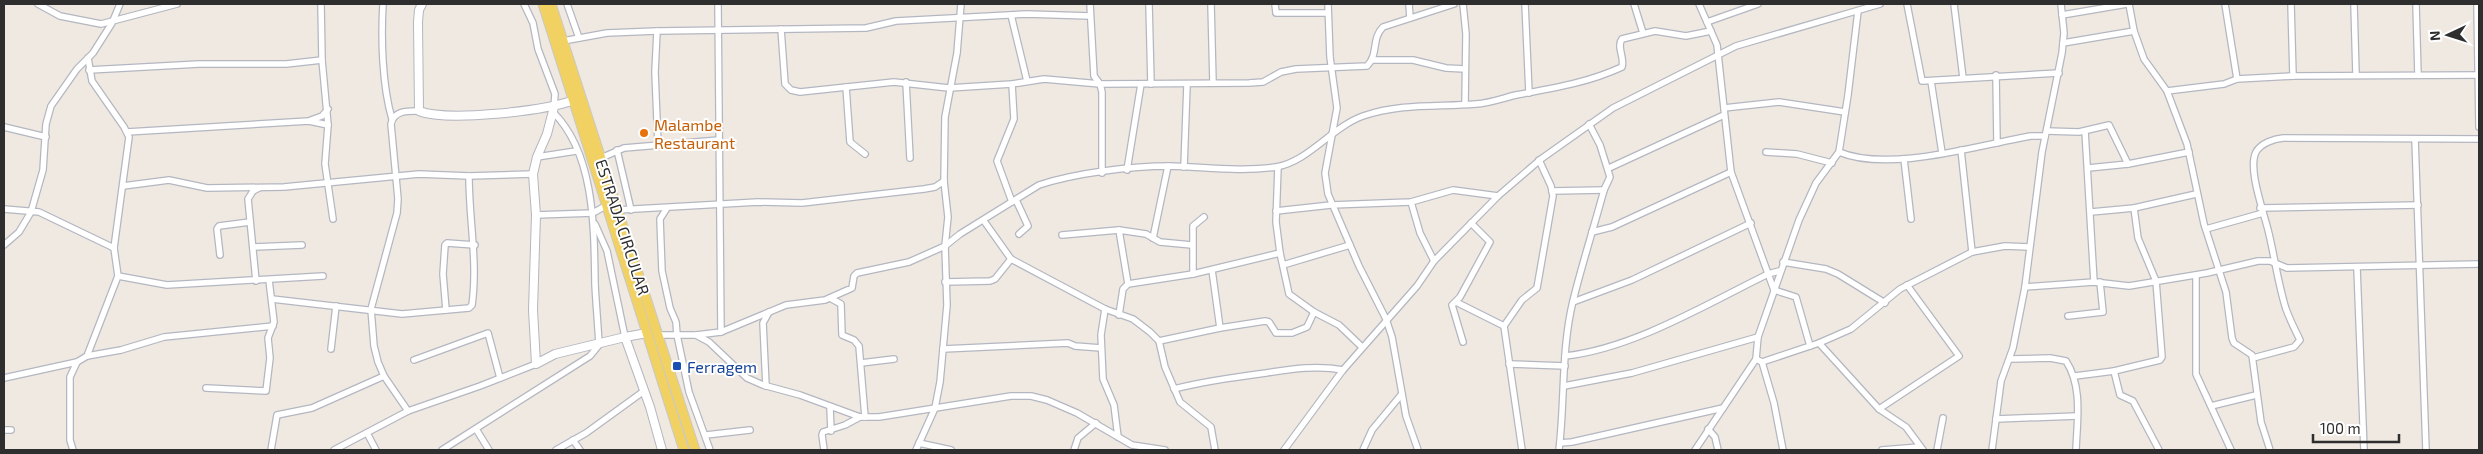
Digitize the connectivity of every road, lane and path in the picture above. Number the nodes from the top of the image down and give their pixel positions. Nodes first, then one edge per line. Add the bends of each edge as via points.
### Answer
1 (38, 4) edge
2 (120, 4) edge
3 (177, 4) edge
4 (321, 4) edge
5 (383, 4) edge
6 (422, 4) edge
7 (524, 4) edge
8 (543, 4) edge
9 (552, 4) edge
10 (567, 4) edge
11 (718, 4) edge
12 (961, 4) edge
13 (1090, 4) edge
14 (1149, 4) edge
15 (1211, 4) edge
16 (1275, 4) edge
17 (1328, 4) edge
18 (1410, 4) edge
19 (1454, 4) edge
20 (1463, 4) edge
21 (1525, 4) edge
22 (1634, 4) edge
23 (1699, 4) edge
24 (1758, 4) edge
25 (1880, 4) edge
26 (1907, 4) edge
27 (1954, 4) edge
28 (2061, 4) edge
29 (2128, 4) edge
30 (2225, 4) edge
31 (2291, 4) edge
32 (2354, 4) edge
33 (2416, 4) edge
34 (2478, 4) edge
35 (1858, 11) junction
36 (1328, 13) junction
37 (1011, 15) junction
38 (2062, 15) junction
39 (1090, 16) junction
40 (1410, 18) junction
41 (961, 19) junction
42 (1707, 22) junction
43 (112, 23) junction
44 (718, 29) junction
45 (781, 29) junction
46 (657, 31) junction
47 (1711, 31) junction
48 (2134, 31) junction
49 (1643, 33) junction
50 (579, 38) junction
51 (563, 41) junction
52 (2063, 43) junction
53 (1375, 54) junction
54 (1719, 55) junction
55 (88, 58) junction
56 (322, 60) junction
57 (1372, 60) junction
58 (1381, 60) junction
59 (1331, 66) junction
60 (1465, 69) junction
61 (89, 70) junction
62 (2059, 73) junction
63 (2356, 75) junction
64 (2418, 75) junction
65 (2479, 75) edge
66 (1996, 76) junction
67 (2292, 76) junction
68 (1963, 78) junction
69 (2237, 79) junction
70 (1931, 81) junction
71 (906, 82) junction
72 (1027, 82) junction
73 (1213, 83) junction
74 (1012, 84) junction
75 (1100, 84) junction
76 (1141, 84) junction
77 (1151, 84) junction
78 (1187, 85) junction
79 (846, 87) junction
80 (949, 88) junction
81 (2167, 91) junction
82 (1529, 93) junction
83 (574, 100) junction
84 (1464, 104) junction
85 (1724, 108) junction
86 (328, 109) junction
87 (554, 109) junction
88 (419, 111) junction
89 (1845, 112) junction
90 (1724, 115) junction
91 (392, 118) junction
92 (309, 120) junction
93 (1589, 124) junction
94 (328, 125) junction
95 (2479, 126) edge
96 (4, 127) edge
97 (2086, 131) junction
98 (128, 132) junction
99 (1334, 132) junction
100 (2046, 134) junction
101 (46, 137) junction
102 (2415, 139) junction
103 (2479, 139) edge
104 (719, 140) junction
105 (1997, 143) junction
106 (658, 145) junction
107 (576, 150) junction
108 (617, 150) junction
109 (1961, 150) junction
110 (1766, 152) dead end
111 (1838, 152) junction
112 (2189, 152) junction
113 (1942, 153) junction
114 (865, 154) dead end
115 (537, 157) junction
116 (601, 158) junction
117 (910, 158) dead end
118 (1904, 158) junction
119 (1539, 160) junction
120 (1832, 162) junction
121 (2128, 164) junction
122 (1168, 166) junction
123 (1184, 167) junction
124 (1278, 167) junction
125 (1609, 168) junction
126 (2088, 168) junction
127 (1128, 170) junction
128 (1731, 172) junction
129 (1102, 173) junction
130 (533, 174) junction
131 (469, 176) junction
132 (396, 177) junction
133 (944, 181) junction
134 (329, 183) junction
135 (123, 186) junction
136 (261, 187) junction
137 (934, 187) junction
138 (1604, 190) junction
139 (1552, 191) junction
140 (945, 192) junction
141 (2196, 194) junction
142 (1498, 196) junction
143 (1014, 201) junction
144 (1411, 202) junction
145 (607, 205) junction
146 (721, 205) junction
147 (1331, 205) junction
148 (2418, 205) junction
149 (667, 208) junction
150 (2134, 208) junction
151 (4, 209) edge
152 (650, 209) junction
153 (617, 210) junction
154 (631, 210) junction
155 (1276, 211) junction
156 (2261, 211) junction
157 (31, 212) junction
158 (2091, 212) junction
159 (594, 213) junction
160 (536, 215) junction
161 (1204, 217) dead end
162 (333, 219) dead end
163 (660, 219) junction
164 (1911, 219) dead end
165 (594, 221) junction
166 (984, 221) junction
167 (250, 222) junction
168 (1471, 223) junction
169 (1751, 223) junction
170 (948, 228) junction
171 (2206, 229) junction
172 (1120, 230) junction
173 (1592, 232) junction
174 (960, 234) junction
175 (1019, 234) dead end
176 (1062, 235) dead end
177 (1153, 238) junction
178 (4, 245) edge
179 (302, 245) dead end
180 (475, 245) junction
181 (1192, 245) junction
182 (1350, 245) junction
183 (945, 246) junction
184 (2029, 247) junction
185 (114, 248) junction
186 (252, 248) junction
187 (1972, 252) junction
188 (1280, 253) junction
189 (220, 255) dead end
190 (1011, 259) junction
191 (1434, 261) junction
192 (1783, 262) junction
193 (2275, 263) junction
194 (2479, 264) edge
195 (1283, 265) junction
196 (2420, 266) junction
197 (2357, 268) junction
198 (1212, 270) junction
199 (2220, 270) junction
200 (1779, 271) junction
201 (1193, 274) junction
202 (1768, 274) junction
203 (118, 276) junction
204 (323, 276) dead end
205 (2196, 276) junction
206 (269, 280) junction
207 (256, 281) junction
208 (945, 282) junction
209 (2097, 282) junction
210 (2156, 282) junction
211 (1128, 284) junction
212 (1907, 285) junction
213 (2025, 287) junction
214 (1774, 290) junction
215 (840, 294) junction
216 (830, 298) junction
217 (272, 299) junction
218 (1456, 302) junction
219 (1573, 302) junction
220 (1885, 303) junction
221 (841, 304) junction
222 (336, 306) junction
223 (370, 309) junction
224 (1105, 309) junction
225 (446, 310) junction
226 (769, 312) junction
227 (1314, 312) junction
228 (1120, 315) junction
229 (2068, 316) dead end
230 (1386, 319) junction
231 (273, 326) junction
232 (1504, 326) junction
233 (1220, 328) junction
234 (721, 332) junction
235 (647, 333) junction
236 (658, 335) junction
237 (677, 335) junction
238 (696, 335) junction
239 (1758, 336) junction
240 (625, 337) junction
241 (1159, 341) junction
242 (1463, 342) dead end
243 (1819, 343) junction
244 (599, 345) junction
245 (1810, 346) junction
246 (1101, 348) junction
247 (1362, 348) junction
248 (331, 349) dead end
249 (943, 349) junction
250 (87, 356) junction
251 (1565, 356) junction
252 (2253, 358) junction
253 (894, 359) dead end
254 (2010, 359) junction
255 (414, 360) dead end
256 (1759, 360) junction
257 (77, 362) junction
258 (860, 362) junction
259 (536, 364) junction
260 (1509, 364) junction
261 (1565, 366) junction
262 (1343, 370) junction
263 (2114, 371) junction
264 (384, 376) junction
265 (2075, 376) junction
266 (4, 378) edge
267 (500, 378) junction
268 (766, 386) junction
269 (1564, 386) junction
270 (206, 388) dead end
271 (1174, 389) junction
272 (644, 391) junction
273 (937, 393) junction
274 (1401, 395) junction
275 (2256, 395) junction
276 (2211, 406) junction
277 (830, 407) junction
278 (946, 407) junction
279 (935, 408) junction
280 (1723, 408) junction
281 (1879, 409) junction
282 (408, 411) junction
283 (2077, 416) junction
284 (862, 417) junction
285 (1943, 418) dead end
286 (1996, 419) junction
287 (1096, 423) junction
288 (476, 429) junction
289 (4, 430) edge
290 (11, 430) dead end
291 (750, 430) dead end
292 (831, 430) junction
293 (1708, 430) junction
294 (367, 433) junction
295 (706, 435) junction
296 (1118, 437) junction
297 (573, 440) junction
298 (919, 443) junction
299 (1560, 443) junction
300 (1137, 448) edge
301 (1921, 448) edge
302 (73, 450) edge
303 (271, 450) edge
304 (334, 450) edge
305 (376, 450) edge
306 (442, 450) edge
307 (489, 450) edge
308 (556, 450) edge
309 (580, 450) edge
310 (662, 450) edge
311 (684, 450) edge
312 (695, 450) edge
313 (710, 450) edge
314 (824, 450) edge
315 (916, 450) edge
316 (950, 450) edge
317 (1074, 450) edge
318 (1166, 450) edge
319 (1215, 450) edge
320 (1284, 450) edge
321 (1364, 450) edge
322 (1418, 450) edge
323 (1522, 450) edge
324 (1559, 450) edge
325 (1695, 450) edge
326 (1718, 450) edge
327 (1783, 450) edge
328 (1882, 450) edge
329 (1938, 450) edge
330 (1992, 450) edge
331 (2076, 450) edge
332 (2159, 450) edge
333 (2231, 450) edge
334 (2270, 450) edge
335 (2364, 450) edge
336 (2426, 450) edge

1 - 43 street via 60,16 89,24
2 - 43 street
3 - 43 street
4 - 56 street
5 - 91 street via 382,46
6 - 88 street via 418,22
7 - 87 street via 533,22 538,49 555,94
8 - 83 main road, ESTRADA CIRCULAR
9 - 51 main road, ESTRADA CIRCULAR
10 - 50 street
11 - 44 street
12 - 41 street
13 - 39 street
14 - 77 street
15 - 73 street
16 - 36 street via 1276,13
17 - 36 street
18 - 40 street
19 - 40 street
20 - 60 street
21 - 82 street
22 - 49 street
23 - 42 street
24 - 42 street
25 - 35 street
26 - 70 street via 1921,79
27 - 68 street
28 - 38 street
29 - 38 street
29 - 48 street
30 - 69 street
31 - 67 street
32 - 63 street
33 - 64 street
34 - 65 street
35 - 54 street via 1754,39
35 - 89 street
36 - 59 street
37 - 39 street
37 - 41 street
37 - 72 street
38 - 52 street
39 - 75 street via 1094,76
40 - 53 street via 1383,27 1377,33
41 - 45 street via 896,21 866,28
41 - 80 street
42 - 47 street
43 - 55 street
44 - 45 street
44 - 46 street
44 - 104 street
45 - 79 street via 783,77 787,88 800,92
46 - 50 street
46 - 106 street via 654,72
47 - 49 street via 1686,36 1655,31
47 - 54 street
48 - 52 street
48 - 81 street via 2144,59
49 - 82 street via 1619,41 1622,67 1578,84
50 - 51 street
51 - 116 main road, ESTRADA CIRCULAR
52 - 62 street
53 - 57 street
53 - 58 street
54 - 85 street
54 - 93 street via 1613,108
55 - 61 street
55 - 101 street via 51,106
56 - 61 street
56 - 86 street
57 - 58 street
57 - 59 street via 1367,66
58 - 60 street via 1413,60
59 - 73 street via 1282,72 1263,82
59 - 99 street via 1337,95
60 - 84 street
61 - 98 street via 98,92
62 - 66 street
62 - 100 street
63 - 64 street
63 - 67 street
64 - 65 street
65 - 95 street
66 - 68 street
66 - 105 street
67 - 69 street
68 - 70 street
69 - 81 street via 2224,84
70 - 113 street
71 - 79 street
71 - 80 street
71 - 117 street
72 - 74 street
72 - 75 street via 1044,79
73 - 78 street
74 - 80 street
74 - 143 street via 1014,119 998,161
75 - 76 street
75 - 129 street
76 - 77 street
76 - 127 street
77 - 78 street
78 - 123 street
79 - 114 street via 850,142
80 - 133 street
81 - 112 street
82 - 84 street
83 - 87 street
83 - 145 main road, ESTRADA CIRCULAR
84 - 99 street via 1395,109 1364,116
85 - 89 street via 1779,102
85 - 90 street
86 - 92 street via 322,116
86 - 94 street
87 - 88 street via 477,115 438,115
87 - 107 street
87 - 115 street
88 - 91 street
89 - 111 street
90 - 125 street
90 - 128 street
91 - 132 street via 390,131
92 - 94 street
92 - 98 street
93 - 119 street
93 - 125 street
94 - 134 street via 325,164
96 - 101 street
97 - 100 street
97 - 121 street via 2109,125
97 - 126 street
98 - 135 street
99 - 124 street via 1312,150
99 - 147 street via 1326,173
100 - 105 street
100 - 184 street
101 - 157 street via 43,170
102 - 103 street
102 - 148 street
102 - 156 street via 2274,139 2260,146 2256,152 2254,167
104 - 106 street
104 - 146 street
105 - 109 street
106 - 108 street
107 - 115 street
107 - 159 street
108 - 116 street
108 - 154 street
109 - 113 street
109 - 187 street
110 - 120 street via 1797,154
111 - 118 street via 1868,160
111 - 120 street
112 - 121 street
112 - 141 street
113 - 118 street
115 - 130 street
116 - 153 main road, ESTRADA CIRCULAR
118 - 164 street
119 - 139 street
119 - 142 street
120 - 192 street via 1816,183
121 - 126 street
122 - 123 street
122 - 127 street
122 - 177 street
123 - 124 street
124 - 155 street
125 - 138 street via 1609,181
126 - 158 street
127 - 129 street
128 - 169 street
128 - 173 street via 1612,227
129 - 143 street via 1039,184
130 - 131 street
130 - 160 street
131 - 132 street via 434,173
131 - 180 street
132 - 134 street
132 - 223 street via 395,225
133 - 137 street
133 - 140 street
134 - 136 street
134 - 162 street
135 - 136 street via 169,180 207,188
135 - 185 street
136 - 167 street via 253,190 248,199
137 - 140 street
137 - 146 street via 802,203
138 - 139 street
138 - 173 street
139 - 232 street via 1551,217 1537,288 1522,300
140 - 170 street
141 - 150 street
141 - 171 street
142 - 144 street via 1453,190
142 - 168 street
143 - 166 street
143 - 175 street via 1028,226
144 - 147 street
144 - 191 street via 1420,233
145 - 159 street
145 - 235 main road, ESTRADA CIRCULAR
146 - 149 street
146 - 234 street
147 - 155 street
147 - 182 street
148 - 156 street
148 - 196 street
149 - 152 street
149 - 163 street
150 - 158 street
150 - 210 street via 2138,238
151 - 157 street
152 - 154 street
152 - 163 street
153 - 154 street
153 - 236 main road, ESTRADA CIRCULAR
155 - 188 street
156 - 171 street
156 - 193 street
157 - 178 street via 19,232
157 - 185 street via 39,212
158 - 209 street
159 - 160 street
159 - 165 street
160 - 259 street via 533,310
161 - 181 street via 1193,226
163 - 237 street via 663,279
165 - 240 street via 607,251
165 - 244 street
166 - 174 street
166 - 190 street
167 - 186 street
167 - 189 street via 219,226
168 - 191 street
168 - 218 street via 1490,242
169 - 202 street
169 - 219 street via 1632,280
170 - 174 street
170 - 183 street
171 - 199 street
172 - 176 street
172 - 177 street
172 - 211 street
173 - 219 street
174 - 183 street
177 - 181 street via 1160,242
179 - 186 street
180 - 225 street via 472,305
180 - 225 street via 445,245
181 - 201 street
182 - 195 street
182 - 230 street
183 - 208 street
183 - 215 street via 909,262 857,273 852,288
184 - 187 street via 2005,246
184 - 213 street
185 - 203 street
186 - 207 street
187 - 212 street
188 - 195 street
188 - 198 street
190 - 208 street via 990,281
190 - 224 street
191 - 230 street via 1417,286
192 - 200 street
192 - 220 street via 1826,269
193 - 197 street via 2287,268
193 - 199 street via 2258,261
193 - 252 street via 2300,343
194 - 196 street
195 - 227 street via 1289,294
196 - 197 street
196 - 336 street
197 - 335 street
198 - 201 street
198 - 233 street
199 - 205 street
199 - 252 street via 2232,338
200 - 202 street
200 - 214 street
201 - 211 street
202 - 214 street
202 - 251 street via 1611,348
203 - 207 street via 167,285
203 - 250 street
204 - 206 street
205 - 210 street
205 - 276 street via 2196,368 2198,380
206 - 207 street
206 - 217 street
208 - 249 street via 947,305
209 - 210 street via 2129,286
209 - 213 street
209 - 229 street via 2103,312
210 - 263 street via 2162,357
211 - 228 street via 1123,289
212 - 220 street
212 - 281 street via 1960,356
213 - 254 street
214 - 239 street
214 - 245 street via 1796,297
215 - 216 street
215 - 221 street
216 - 221 street
216 - 226 street via 786,305
217 - 222 street
217 - 231 street
218 - 232 street
218 - 242 street via 1452,305
219 - 251 street
220 - 243 street via 1851,329
221 - 258 street via 842,335 857,342
222 - 223 street
222 - 248 street
223 - 225 street via 414,314
223 - 264 street via 374,346
224 - 228 street
224 - 246 street
226 - 234 street
226 - 268 street via 763,323
227 - 233 street via 1307,327 1292,333 1276,333 1270,322 1265,321
227 - 247 street via 1332,320
228 - 241 street via 1133,319
230 - 247 street
230 - 274 street via 1395,351
231 - 250 street via 164,337
231 - 270 street via 268,338 270,358 266,391
232 - 260 street
233 - 241 street
234 - 238 street
235 - 240 street
235 - 311 main road, ESTRADA CIRCULAR
236 - 237 street
236 - 312 main road, ESTRADA CIRCULAR
237 - 238 street
237 - 295 street via 685,377
238 - 268 street via 709,342 747,378
239 - 256 street
239 - 269 street via 1632,373
240 - 244 street
240 - 272 street
241 - 271 street
243 - 245 street
243 - 281 street
244 - 259 street via 556,354
244 - 288 street via 596,352
245 - 256 street
246 - 249 street via 1075,346 1068,342
246 - 296 street via 1102,379 1114,405
247 - 262 street
249 - 273 street
250 - 257 street
251 - 261 street
252 - 275 street
253 - 258 street
254 - 265 street via 2060,359 2066,361
254 - 286 street via 2001,381
255 - 267 street via 488,333
256 - 280 street
256 - 327 street via 1774,403
257 - 266 street
257 - 302 street via 70,377 70,440
258 - 284 street
259 - 267 street
260 - 261 street
260 - 323 street
261 - 269 street
262 - 271 street via 1290,369 1227,377
262 - 320 street
263 - 265 street
263 - 332 street via 2120,395 2133,402
264 - 282 street
264 - 303 street via 312,408 277,415
265 - 283 street
267 - 282 street
268 - 277 street via 800,394
269 - 299 street
271 - 319 street via 1186,408 1211,427
272 - 297 street
272 - 310 street
273 - 278 street
273 - 279 street
274 - 321 street via 1372,430
274 - 322 street
275 - 276 street
275 - 334 street
276 - 333 street
277 - 284 street
277 - 292 street
278 - 279 street
278 - 287 street via 1022,395 1063,406
279 - 284 street
279 - 298 street
280 - 293 street
280 - 299 street
281 - 301 street via 1906,428
282 - 294 street
283 - 286 street
283 - 331 street
284 - 292 street
285 - 329 street
286 - 330 street
287 - 296 street
287 - 317 street via 1078,438
288 - 306 street
288 - 307 street
289 - 290 street
291 - 295 street
292 - 314 street via 822,435
293 - 325 street
293 - 326 street via 1715,437
294 - 304 street
294 - 305 street
295 - 313 street
296 - 300 street
297 - 308 street
297 - 309 street
298 - 315 street
298 - 316 street
299 - 324 street
300 - 318 street
301 - 328 street

